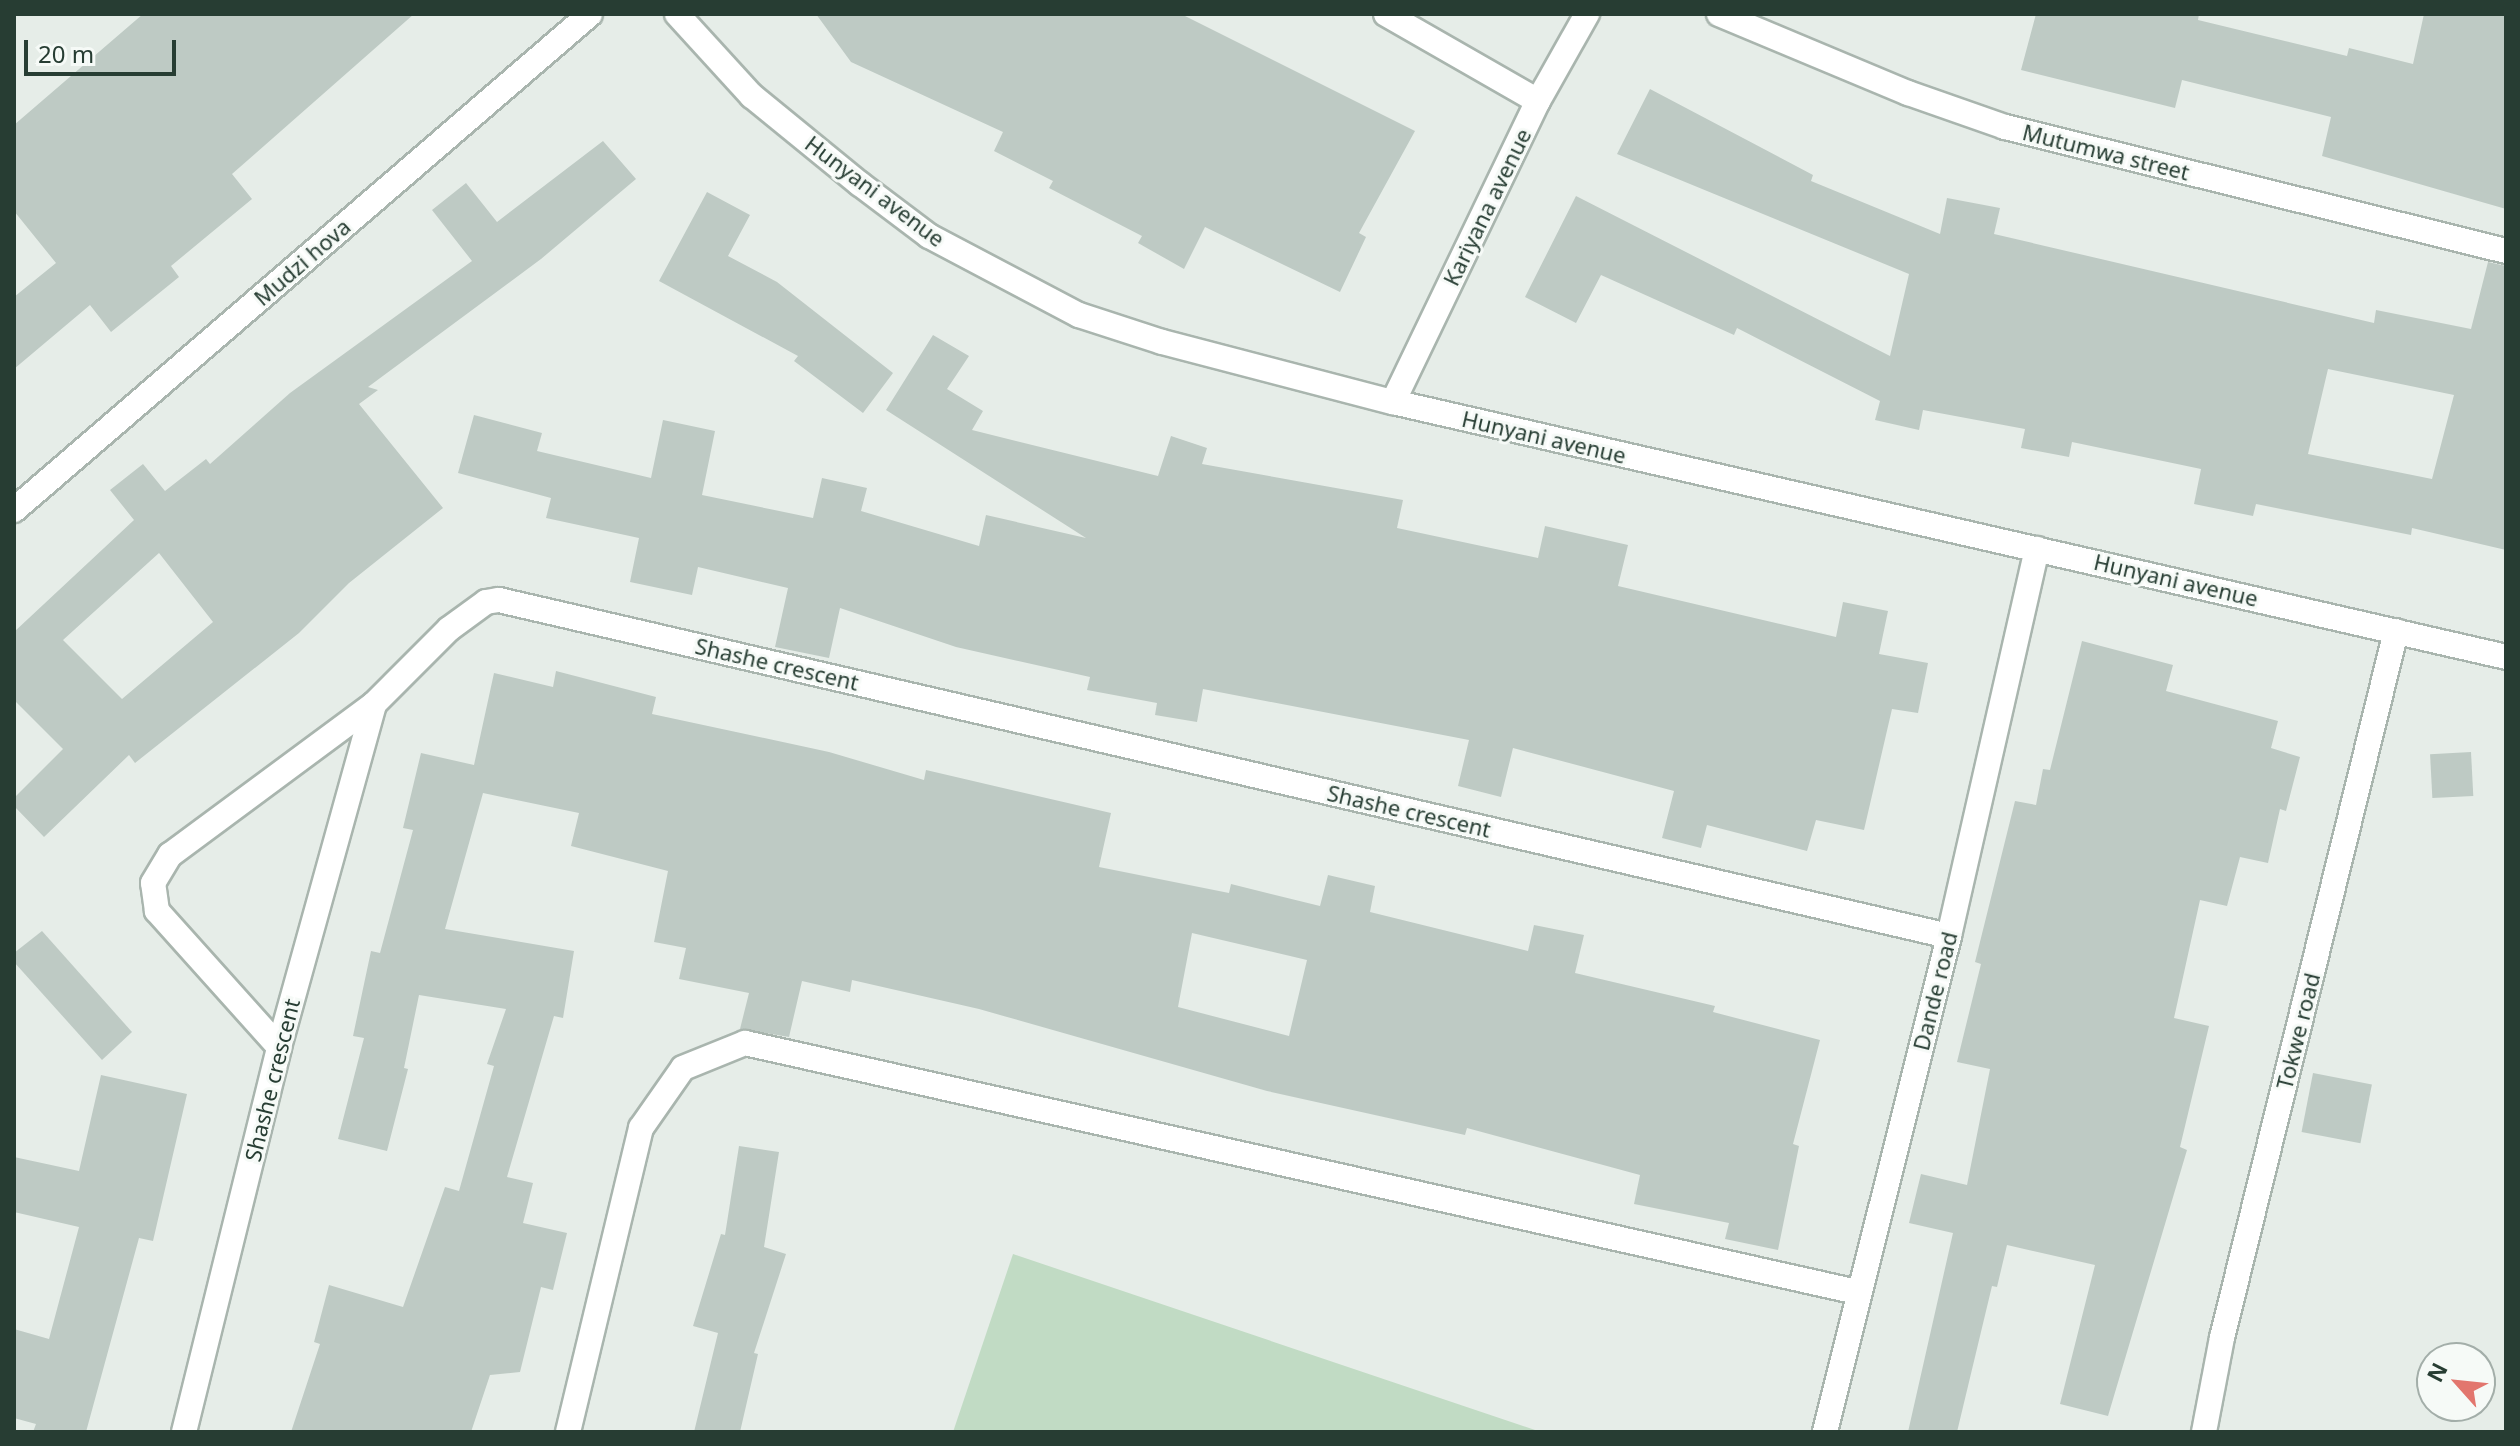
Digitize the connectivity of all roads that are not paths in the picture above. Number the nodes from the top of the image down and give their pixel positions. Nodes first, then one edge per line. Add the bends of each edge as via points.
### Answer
1 (590, 14) edge
2 (677, 14) edge
3 (1386, 14) edge
4 (1587, 14) edge
5 (1719, 14) edge
6 (1538, 101) junction
7 (2506, 251) edge
8 (1393, 402) junction
9 (14, 510) edge
10 (2037, 549) junction
11 (2396, 631) junction
12 (2506, 657) edge
13 (374, 704) junction
14 (1949, 936) junction
15 (279, 1047) junction
16 (1857, 1292) junction
17 (184, 1432) edge
18 (568, 1432) edge
19 (1825, 1432) edge
20 (2204, 1432) edge

1 - 9 street, Mudzi hova
2 - 8 street, Hunyani avenue via 752,96 860,184 929,236 1024,288 1079,315 1162,342
3 - 6 street
4 - 6 street, Kariyana avenue
5 - 7 street, Mutumwa street via 1908,93 2005,127
6 - 8 street, Kariyana avenue
8 - 10 street, Hunyani avenue
10 - 11 street, Hunyani avenue
10 - 14 street, Dande road
11 - 12 street, Hunyani avenue
11 - 20 street, Tokwe road via 2222,1338
13 - 14 street, Shashe crescent via 449,629 473,610 499,600
13 - 15 street, Shashe crescent
13 - 15 street via 170,855 153,883 157,911
14 - 16 street, Dande road
15 - 17 street, Shashe crescent
16 - 18 street via 745,1043 683,1068 641,1128
16 - 19 street, Dande road

